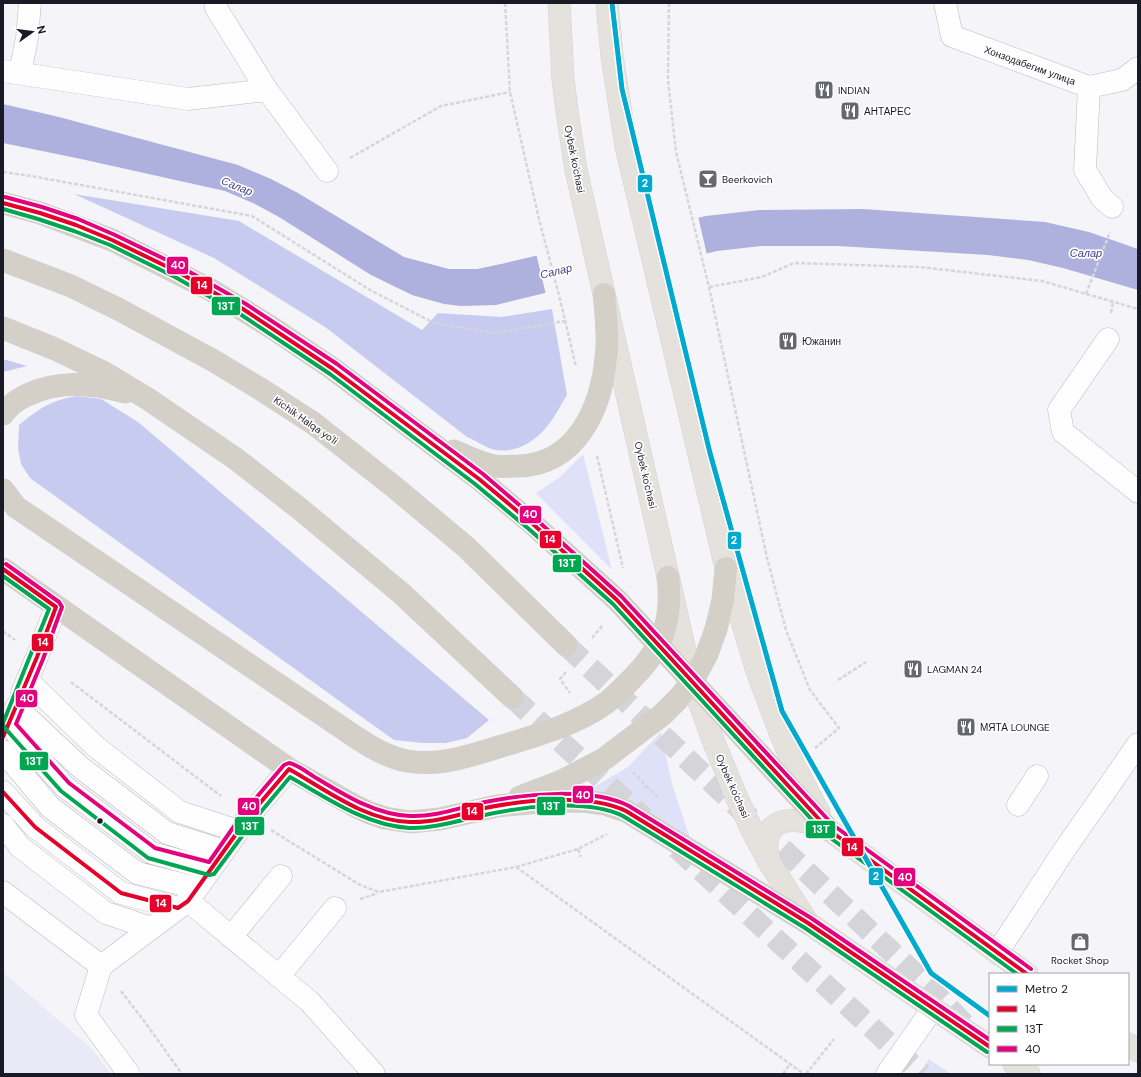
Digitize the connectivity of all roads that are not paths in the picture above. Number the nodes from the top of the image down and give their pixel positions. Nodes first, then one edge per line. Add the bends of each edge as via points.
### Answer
1 (30, 3) edge
2 (216, 3) edge
3 (559, 3) edge
4 (607, 3) edge
5 (945, 3) edge
6 (1138, 68) edge
7 (12, 72) edge
8 (1089, 87) junction
9 (267, 90) junction
10 (327, 171) road end
11 (3, 203) edge
12 (1112, 207) dead end
13 (3, 260) edge
14 (604, 294) junction
15 (3, 328) edge
16 (1108, 339) dead end
17 (148, 398) junction
18 (3, 414) edge
19 (395, 416) junction
20 (3, 490) edge
21 (1138, 492) edge
22 (726, 568) junction
23 (3, 569) edge
24 (668, 576) junction
25 (56, 607) junction
26 (566, 645) tunnel mouth
27 (659, 645) junction
28 (27, 680) junction
29 (692, 682) junction
30 (512, 697) tunnel mouth
31 (9, 723) edge
32 (3, 751) edge
33 (1136, 752) edge
34 (289, 769) junction
35 (1037, 776) dead end
36 (3, 792) edge
37 (1018, 805) dead end
38 (497, 806) junction
39 (3, 825) edge
40 (829, 830) junction
41 (238, 831) junction
42 (224, 851) junction
43 (769, 862) junction
44 (211, 869) junction
45 (281, 876) dead end
46 (3, 892) edge
47 (188, 899) junction
48 (336, 908) dead end
49 (808, 923) junction
50 (151, 928) junction
51 (232, 937) junction
52 (997, 952) junction
53 (101, 966) junction
54 (1027, 973) edge
55 (279, 976) junction
56 (933, 1008) junction
57 (1129, 1045) edge
58 (989, 1046) edge
59 (1138, 1051) edge
60 (1016, 1065) edge
61 (129, 1074) edge
62 (374, 1074) edge
63 (887, 1074) edge
64 (1029, 1074) edge

1 - 7 street via 27,38
2 - 9 street via 216,8
3 - 14 main road, Oybek ko'chasi via 566,111 576,170
4 - 22 main road via 612,56 626,146
5 - 8 street, Хонзодабегим улица via 952,36
6 - 8 street via 1122,80
7 - 9 street via 188,99
8 - 12 street via 1085,170 1102,198
9 - 10 street
11 - 19 highway via 40,213 104,237 211,290 320,360
13 - 26 highway, Kichik Halqa yo'li via 71,286 120,310 220,364 313,423 466,547
14 - 19 highway via 607,356 595,406 582,431 570,445 556,455 525,466 494,466 454,451
14 - 24 main road, Oybek ko'chasi
15 - 17 highway via 79,360
16 - 21 street via 1059,410 1062,432
17 - 18 highway via 110,388 64,384 41,389 22,397
17 - 30 highway via 230,455 300,509 401,593
19 - 27 highway via 534,524 617,600
20 - 27 highway via 16,507 368,746 407,761 447,761 487,751 568,723 587,714 618,692 646,664
22 - 29 highway via 716,629 707,654
22 - 40 main road via 781,735
23 - 25 highway
24 - 27 highway via 668,612
24 - 29 main road, Oybek ko'chasi
25 - 28 street
25 - 34 highway
27 - 29 highway
28 - 31 street
28 - 41 street via 96,748 180,812
29 - 38 highway via 662,715 604,759 562,781
29 - 40 highway
29 - 43 main road, Oybek ko'chasi via 736,796
31 - 42 street via 80,767 167,832
31 - 44 street via 65,787 152,853
32 - 47 street via 50,807 137,872
33 - 52 street via 1063,852
34 - 38 highway via 355,806 385,818 410,822 440,819
34 - 41 street
35 - 37 street
36 - 47 street via 35,827 121,893
38 - 49 highway via 576,801 613,806 626,811
39 - 50 street via 20,847 106,913
40 - 43 main road via 803,820 780,822 768,834 766,844
40 - 52 main road
41 - 42 street
42 - 44 street
43 - 49 main road, Oybek ko'chasi
44 - 47 street
45 - 51 street
46 - 53 street
47 - 50 street
47 - 51 street
48 - 55 street
49 - 56 main road
50 - 53 street
51 - 55 street
52 - 54 main road
53 - 61 street via 86,1015
55 - 62 street via 310,1002
56 - 58 main road
56 - 63 street
57 - 59 main road
60 - 64 main road

